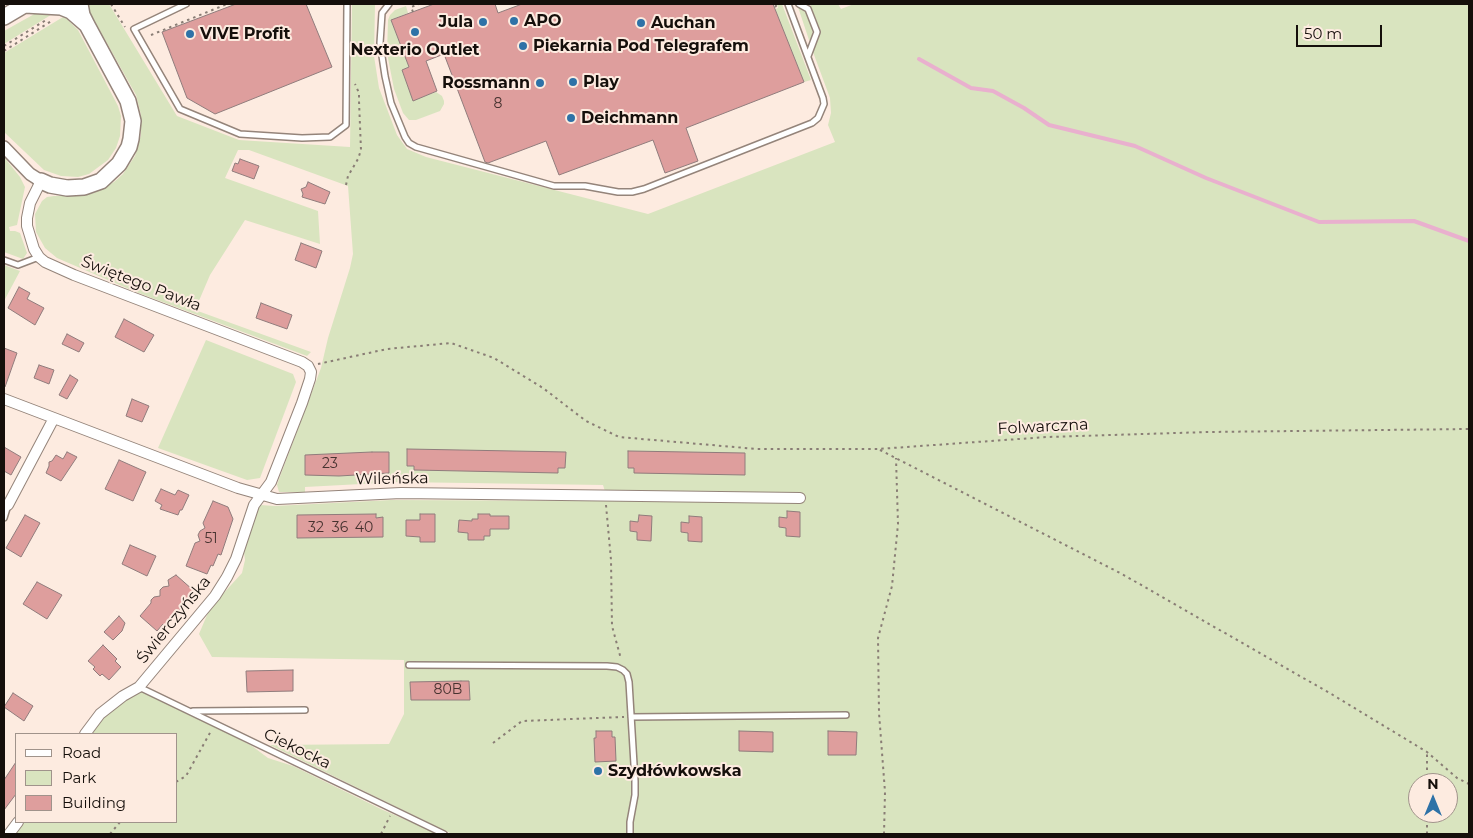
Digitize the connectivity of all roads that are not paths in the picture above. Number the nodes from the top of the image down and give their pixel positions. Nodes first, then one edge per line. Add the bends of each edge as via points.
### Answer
1 (25, 4) edge
2 (80, 4) edge
3 (186, 4) edge
4 (347, 4) edge
5 (389, 4) edge
6 (788, 4) edge
7 (799, 4) edge
8 (4, 17) edge
9 (87, 25) junction
10 (808, 56) junction
11 (4, 147) edge
12 (41, 181) junction
13 (39, 256) junction
14 (4, 260) edge
15 (308, 366) joint
16 (4, 399) edge
17 (54, 418) junction
18 (261, 493) junction
19 (800, 498) dead end
20 (8, 505) joint
21 (4, 518) edge
22 (409, 665) dead end
23 (139, 687) junction
24 (305, 710) dead end
25 (193, 712) junction
26 (846, 715) dead end
27 (631, 717) junction
28 (86, 733) edge
29 (17, 823) edge
30 (9, 834) edge
31 (444, 834) edge
32 (630, 834) edge

1 - 8 main road
1 - 9 main road via 61,7
2 - 9 main road
3 - 4 lane via 134,29 176,104 184,112 240,134 302,138 330,137 346,125
5 - 10 lane via 382,13 380,43 384,76 409,143 556,186 632,192 812,123 824,104
6 - 10 lane
7 - 10 lane via 808,9 817,32
9 - 12 main road via 131,108 133,126 129,147 114,170 93,184 67,188
11 - 12 street
12 - 13 street via 30,203 27,218 31,241
13 - 14 lane via 18,265
13 - 15 street, Świętego Pawła via 58,268
15 - 18 street, Świerczyńska via 310,379 302,403 272,482
16 - 17 street, Wileńska
17 - 18 street, Wileńska via 238,488
17 - 20 street
18 - 19 street, Wileńska via 277,499 401,493
18 - 23 street, Świerczyńska via 227,577
20 - 21 lane
22 - 27 lane via 617,667 627,674
23 - 25 lane, Ciekocka
23 - 28 street, Świerczyńska via 100,714
24 - 25 lane
25 - 31 lane, Ciekocka
26 - 27 lane
27 - 32 lane via 635,781
29 - 30 street

